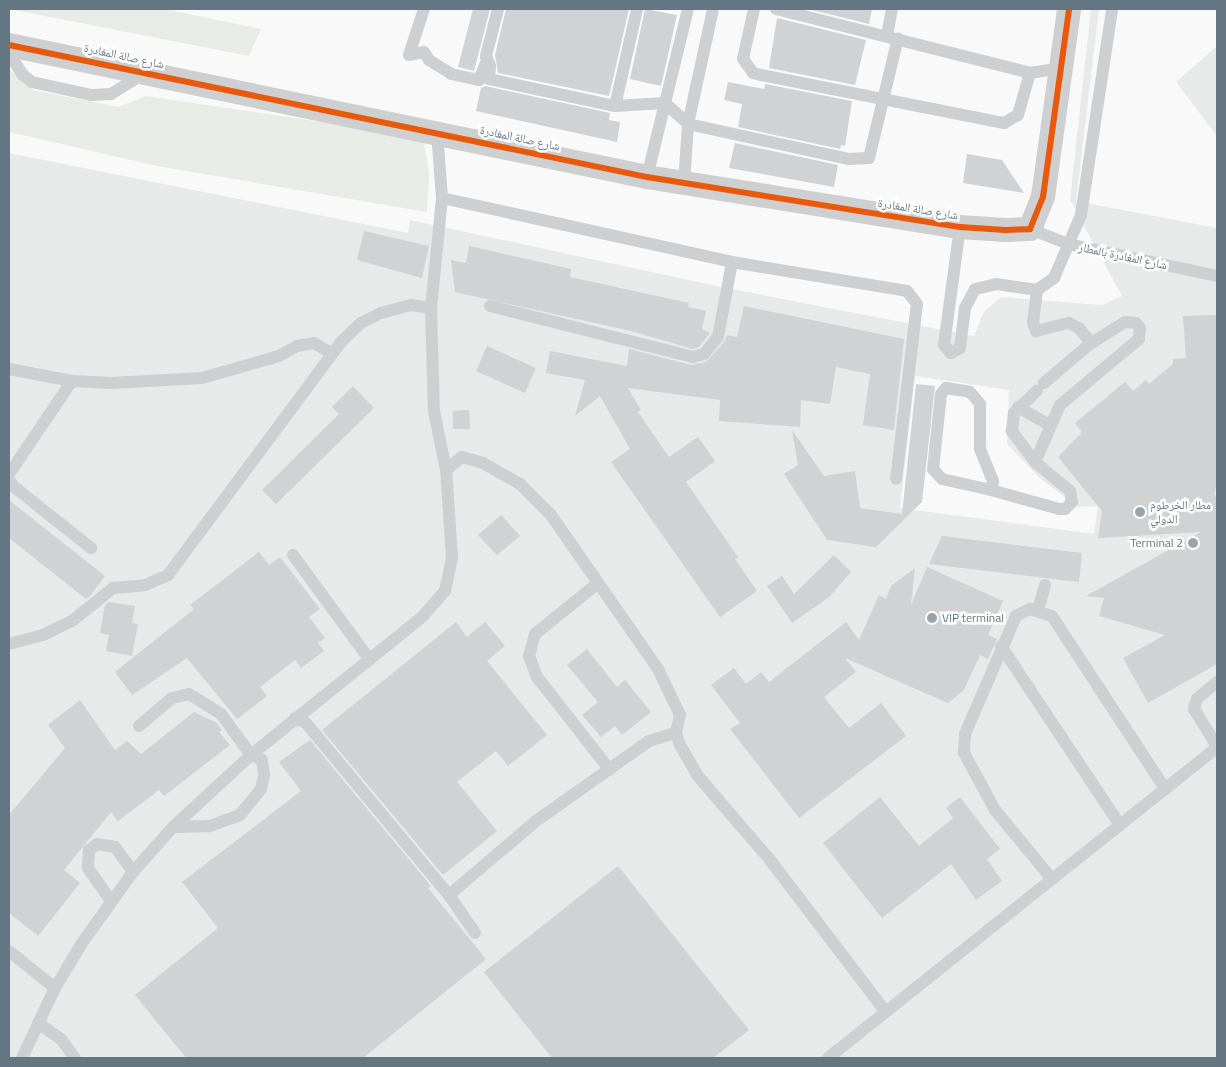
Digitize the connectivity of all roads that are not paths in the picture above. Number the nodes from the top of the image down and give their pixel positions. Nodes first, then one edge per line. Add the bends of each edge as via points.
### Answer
1 (424, 9) edge
2 (498, 9) edge
3 (637, 9) edge
4 (688, 9) edge
5 (713, 9) edge
6 (754, 9) edge
7 (776, 9) edge
8 (892, 9) edge
9 (1068, 9) edge
10 (1112, 9) edge
11 (892, 37) junction
12 (9, 45) edge
13 (9, 52) edge
14 (486, 63) junction
15 (1061, 68) junction
16 (146, 72) junction
17 (1030, 73) junction
18 (883, 100) junction
19 (664, 103) junction
20 (615, 106) junction
21 (688, 124) junction
22 (438, 131) junction
23 (647, 176) junction
24 (684, 183) junction
25 (442, 198) junction
26 (960, 227) junction
27 (1030, 229) junction
28 (1068, 244) junction
29 (732, 262) junction
30 (1217, 276) edge
31 (726, 288) dead end
32 (1037, 290) junction
33 (490, 306) dead end
34 (431, 308) junction
35 (1091, 343) junction
36 (331, 353) junction
37 (9, 369) edge
38 (72, 381) junction
39 (1018, 407) junction
40 (1049, 425) junction
41 (1035, 462) junction
42 (446, 470) junction
43 (9, 474) edge
44 (9, 479) edge
45 (896, 479) dead end
46 (991, 490) junction
47 (90, 548) dead end
48 (294, 555) dead end
49 (598, 583) junction
50 (1045, 585) dead end
51 (1038, 610) junction
52 (9, 644) edge
53 (1001, 646) junction
54 (369, 659) junction
55 (1217, 682) edge
56 (294, 718) junction
57 (139, 726) dead end
58 (676, 733) junction
59 (1217, 746) edge
60 (251, 754) junction
61 (610, 770) junction
62 (1165, 789) junction
63 (1120, 825) junction
64 (173, 827) junction
65 (133, 872) junction
66 (1052, 879) junction
67 (449, 895) junction
68 (111, 901) junction
69 (475, 933) dead end
70 (9, 951) edge
71 (55, 988) junction
72 (886, 1012) junction
73 (38, 1023) junction
74 (22, 1058) edge
75 (75, 1058) edge
76 (828, 1058) edge

1 - 14 lane via 409,55 424,52 429,60 451,74 479,80
2 - 14 lane
3 - 20 lane
4 - 19 lane
5 - 21 lane
6 - 18 lane via 743,59 753,73
7 - 11 lane
8 - 11 lane
9 - 15 street
10 - 28 lane via 1081,216
11 - 17 lane
11 - 18 lane
12 - 16 street, شارع صالة المغادرة
13 - 16 lane via 22,74 32,82 91,95 112,94
14 - 20 lane via 490,66 489,79
15 - 17 lane
15 - 27 street via 1046,186
16 - 22 street, شارع صالة المغادرة
17 - 18 lane via 1018,115 1004,124
18 - 21 lane via 869,158 848,159
19 - 20 lane
19 - 21 lane
19 - 23 lane
21 - 24 lane
22 - 23 street, شارع صالة المغادرة
22 - 25 lane
23 - 24 street, شارع صالة المغادرة
24 - 26 street, شارع صالة المغادرة
25 - 29 lane
25 - 34 lane
26 - 27 street, شارع صالة المغادرة
26 - 32 lane via 944,346 948,352 954,353 960,348 965,308 975,289 996,284
27 - 28 lane, شارع المغادرة بالمطار
28 - 30 lane, شارع المغادرة بالمطار
28 - 32 lane via 1054,278
29 - 31 lane
29 - 33 lane via 718,337 704,354 693,358
29 - 45 lane via 900,289 913,297 916,312
32 - 35 lane via 1033,323 1036,331 1070,323 1079,328
34 - 36 lane via 411,305 381,313 361,324
34 - 42 lane via 434,411
35 - 39 lane
35 - 40 lane via 1125,322 1136,323 1140,328 1139,339 1068,397
36 - 38 lane via 314,343 202,378 111,383
36 - 52 lane via 168,575 145,585 113,588 72,621 35,638
37 - 38 lane
38 - 43 lane
39 - 40 lane
39 - 41 lane via 1011,422 1012,431
40 - 41 lane
41 - 46 lane via 1070,491 1070,506 1059,509
42 - 49 lane via 462,457 483,463 520,484 551,515
42 - 54 lane via 452,557 445,591 422,616
44 - 47 lane via 13,486
46 - 46 lane via 993,482 980,450 980,404 970,392 946,388 941,394 933,469 942,479
48 - 54 lane
49 - 58 lane via 669,688 680,715
49 - 61 lane via 535,634 528,656 537,677
50 - 51 lane
51 - 53 lane via 1016,616
51 - 62 lane via 1052,616 1057,623
53 - 63 lane
53 - 66 lane via 965,734 964,753 995,810
54 - 56 lane
55 - 59 lane via 1197,699 1194,710
56 - 60 lane
56 - 67 lane via 306,723
57 - 60 lane via 172,698 189,694 221,714
58 - 61 lane via 649,741
58 - 72 lane via 697,775 770,860
59 - 62 lane
60 - 64 lane
60 - 64 lane via 262,760 264,775 252,804 225,823
61 - 67 lane via 536,821
62 - 63 lane
63 - 66 lane
64 - 65 lane
65 - 68 lane
65 - 68 lane via 115,847 97,844 89,850 88,868
66 - 72 lane
67 - 69 lane
68 - 71 lane
70 - 71 lane
71 - 73 lane
72 - 76 lane
73 - 74 lane
73 - 75 lane via 61,1039

